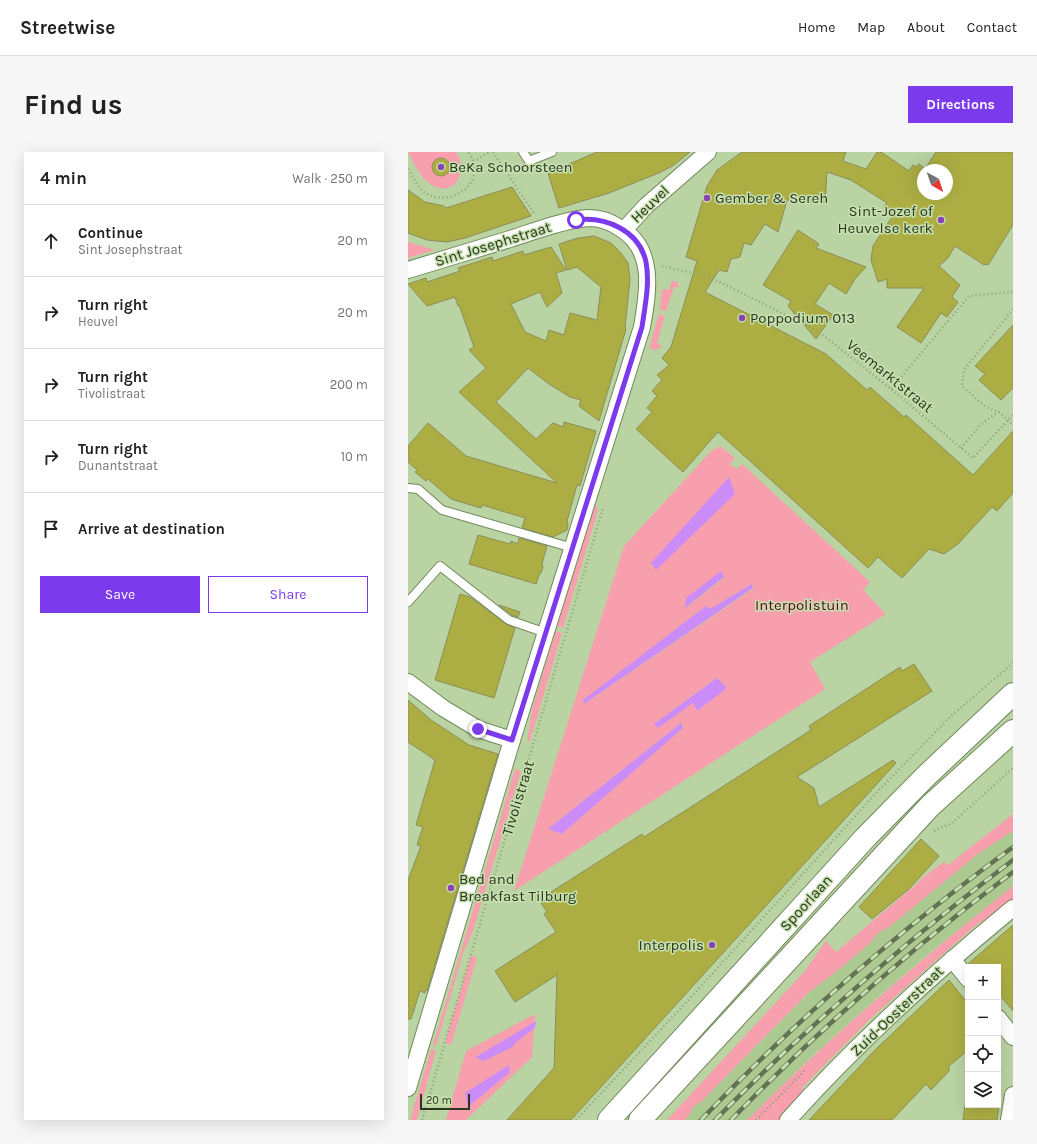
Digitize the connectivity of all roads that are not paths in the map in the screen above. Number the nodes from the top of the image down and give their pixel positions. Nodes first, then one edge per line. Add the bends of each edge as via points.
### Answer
1 (523, 152) edge
2 (552, 152) edge
3 (708, 152) edge
4 (624, 230) junction
5 (646, 262) joint
6 (408, 270) edge
7 (408, 488) edge
8 (573, 548) junction
9 (408, 602) edge
10 (546, 633) junction
11 (408, 682) edge
12 (1013, 694) edge
13 (1013, 731) edge
14 (512, 740) junction
15 (1013, 908) edge
16 (952, 958) junction
17 (965, 975) edge
18 (714, 1004) junction
19 (732, 1021) junction
20 (1001, 1022) edge
21 (1013, 1037) edge
22 (408, 1088) edge
23 (1013, 1095) edge
24 (609, 1120) edge
25 (640, 1120) edge
26 (788, 1120) edge
27 (1009, 1120) edge

1 - 2 lane via 529,161
3 - 4 street, Heuvel via 646,206
4 - 5 street, Heuvel via 640,246
4 - 6 street, Sint Josephstraat via 612,223 589,218 544,228
5 - 8 street, Tivolistraat via 646,302 642,327
7 - 8 lane via 418,489 442,510
8 - 10 street, Tivolistraat
9 - 10 lane via 440,566 509,620
10 - 14 street, Tivolistraat
11 - 14 street via 443,708 478,729
12 - 18 street, Spoorlaan via 865,838
13 - 19 street, Spoorlaan via 930,806
14 - 22 street, Tivolistraat
15 - 16 street, Zuid-Oosterstraat
16 - 17 street
16 - 26 street, Zuid-Oosterstraat via 816,1089
18 - 19 street
18 - 24 street, Spoorlaan
19 - 25 street, Spoorlaan
20 - 21 street
23 - 27 street

